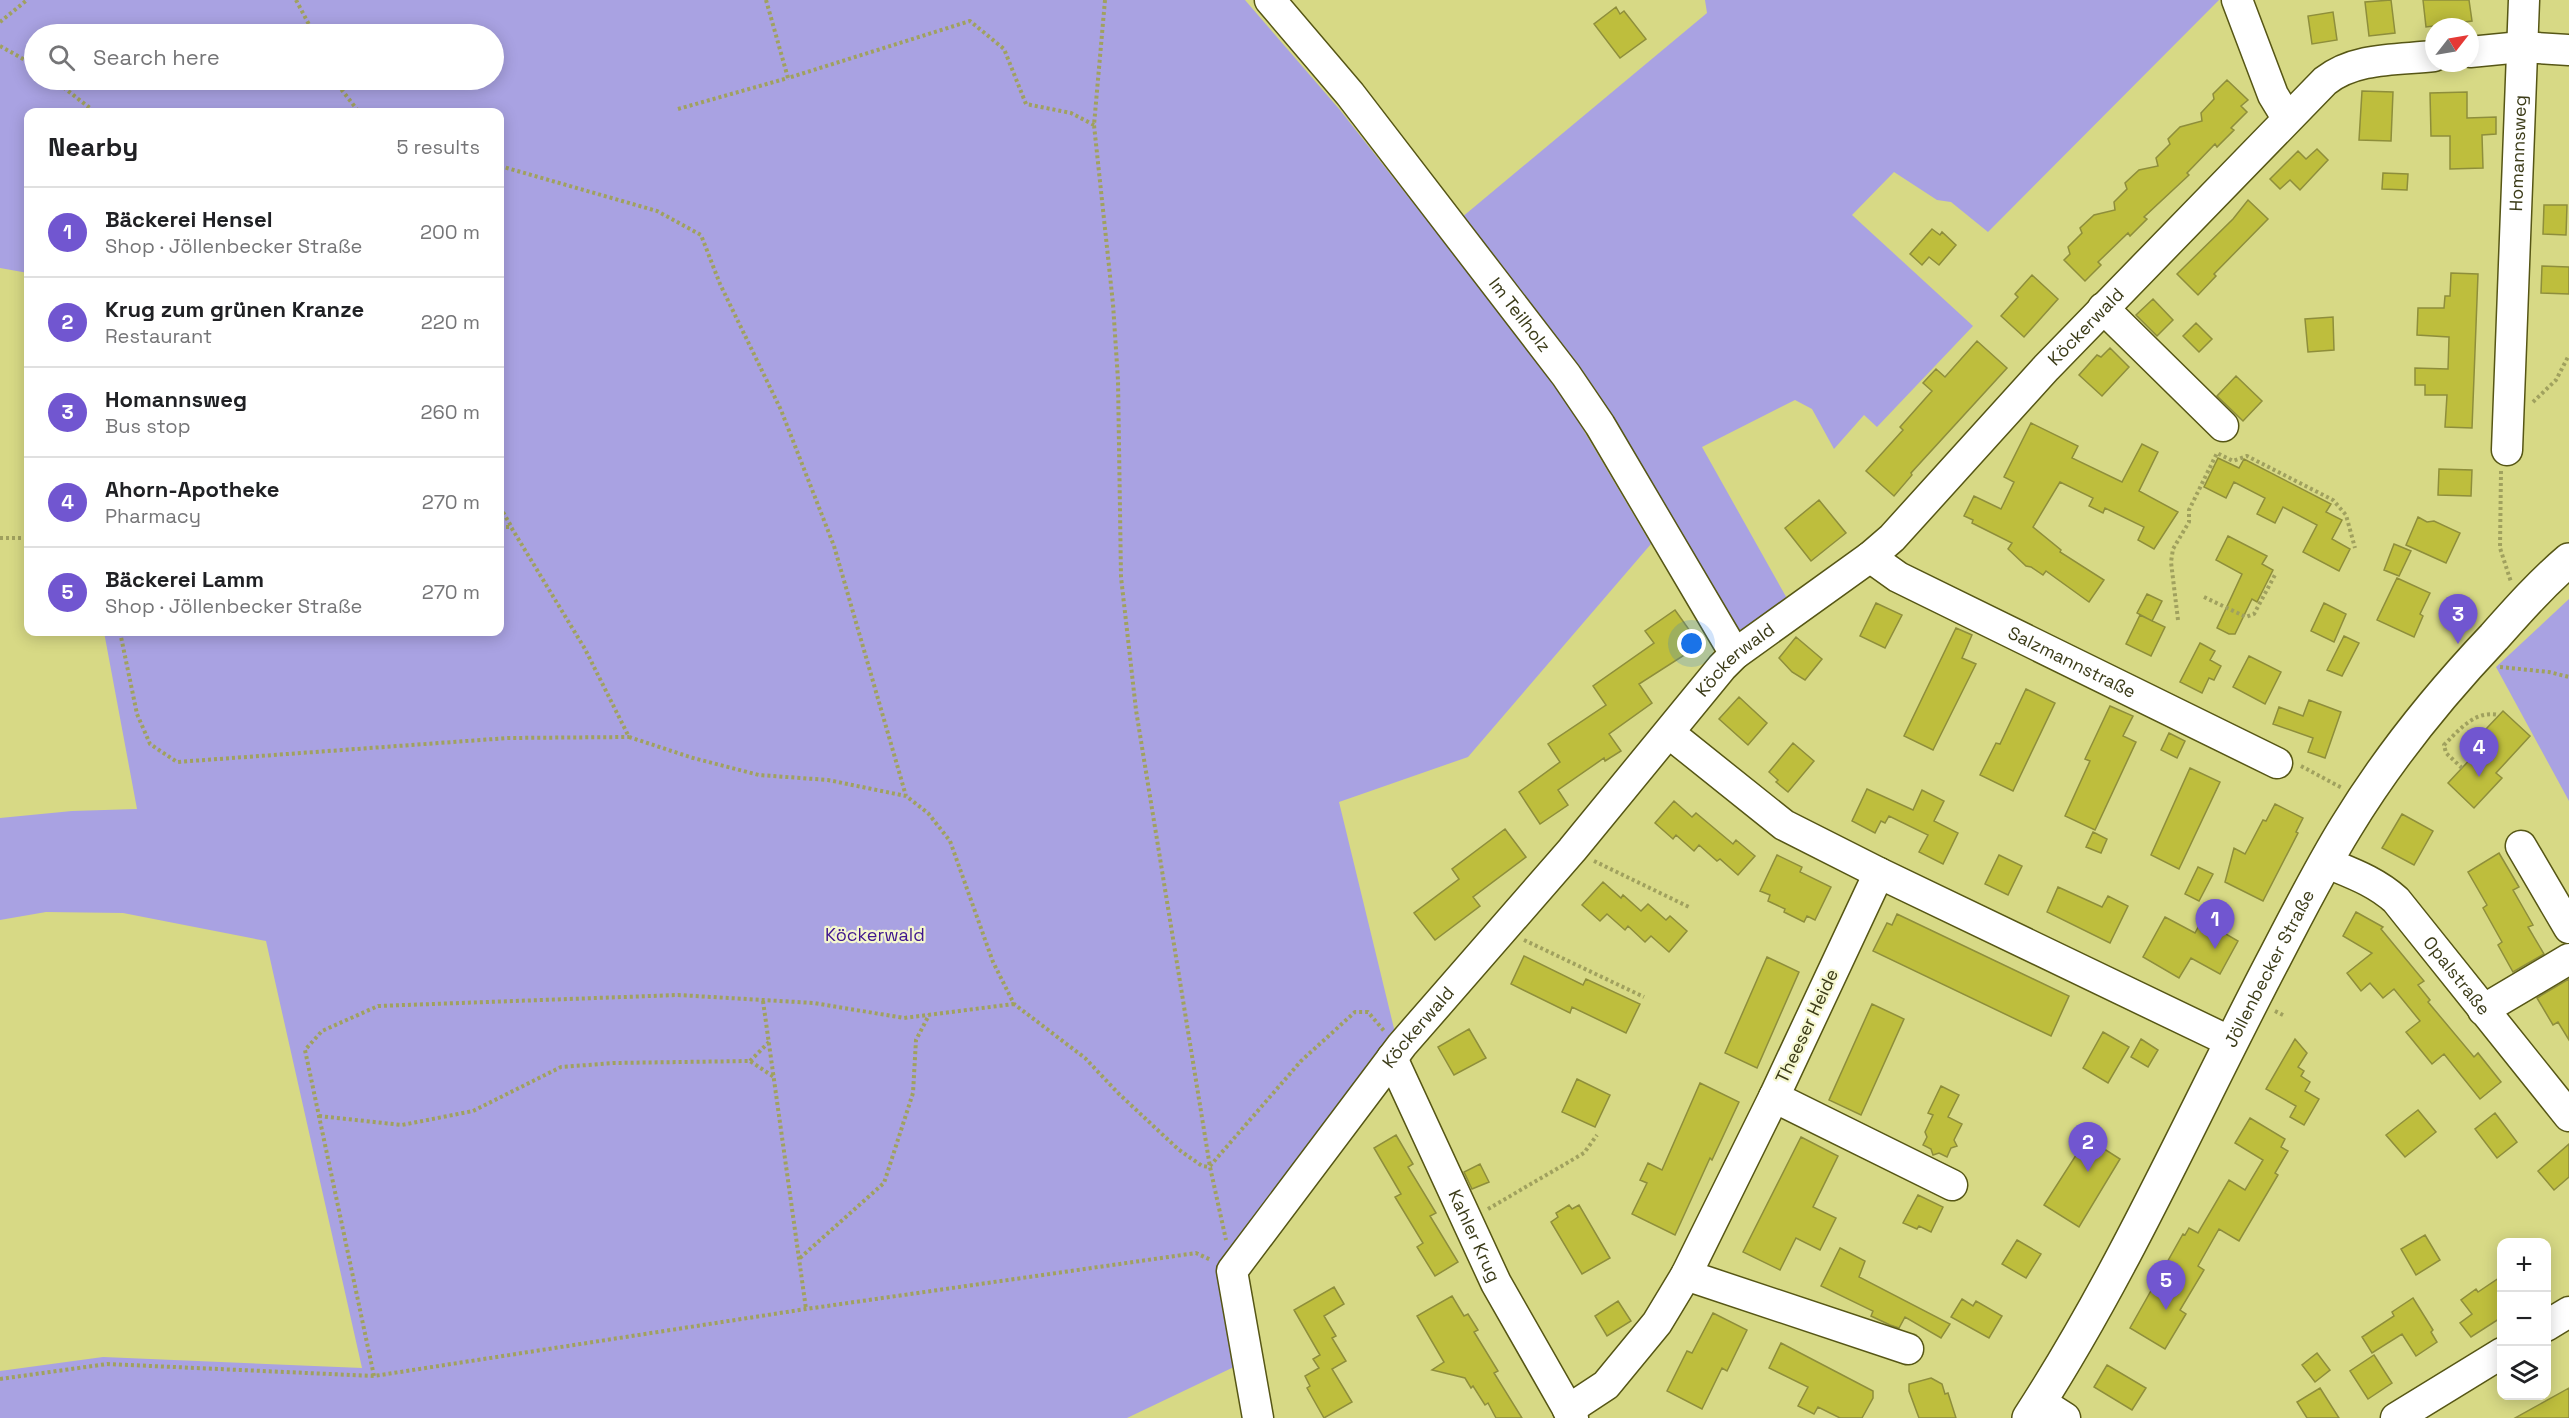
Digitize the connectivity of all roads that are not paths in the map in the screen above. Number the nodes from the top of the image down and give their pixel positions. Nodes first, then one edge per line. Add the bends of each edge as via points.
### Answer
1 (1270, 0) edge
2 (2237, 0) edge
3 (2524, 0) edge
4 (2522, 47) junction
5 (2569, 50) edge
6 (2479, 51) edge
7 (2425, 57) edge
8 (2287, 118) junction
9 (2103, 308) junction
10 (2223, 426) dead end
11 (2507, 450) road end
12 (1870, 557) junction
13 (2569, 560) edge
14 (1735, 654) junction
15 (1669, 733) junction
16 (2277, 763) road end
17 (2521, 846) dead end
18 (2325, 862) junction
19 (1879, 873) junction
20 (2569, 928) edge
21 (2569, 959) edge
22 (2483, 1010) junction
23 (2231, 1042) junction
24 (1395, 1054) junction
25 (1774, 1098) junction
26 (2569, 1116) edge
27 (1952, 1185) dead end
28 (1686, 1275) junction
29 (2569, 1312) edge
30 (2551, 1323) edge
31 (1908, 1349) dead end
32 (2497, 1356) edge
33 (2045, 1413) edge
34 (1570, 1414) edge
35 (1258, 1418) edge
36 (2396, 1418) edge

1 - 14 street, Im Teilholz via 1350,94 1566,375 1606,435
2 - 8 street via 2273,95
3 - 4 street, Homannsweg
4 - 5 street
4 - 6 street
4 - 11 street, Homannsweg
7 - 8 street, Köckerwald via 2347,67 2325,81
8 - 9 street, Köckerwald
9 - 10 street
9 - 12 street, Köckerwald
12 - 14 street, Köckerwald
12 - 16 street, Salzmannstraße via 1898,577
13 - 18 main road, Jöllenbecker Straße via 2458,676 2413,731
14 - 15 street, Köckerwald
15 - 19 street via 1778,822
15 - 24 street, Köckerwald
17 - 20 street
18 - 22 street, Opalstraße via 2383,888 2396,900
18 - 23 main road, Jöllenbecker Straße
19 - 23 street
19 - 25 street, Theeser Heide
21 - 22 street
22 - 26 street, Opalstraße
23 - 33 main road, Jöllenbecker Straße
24 - 34 street, Kahler Krug via 1511,1312
24 - 35 street, Köckerwald via 1232,1271
25 - 27 street, Theeser Heide
25 - 28 street, Kahler Krug
28 - 31 street
28 - 34 street, Kahler Krug via 1658,1323 1618,1373
29 - 30 street
32 - 36 street

